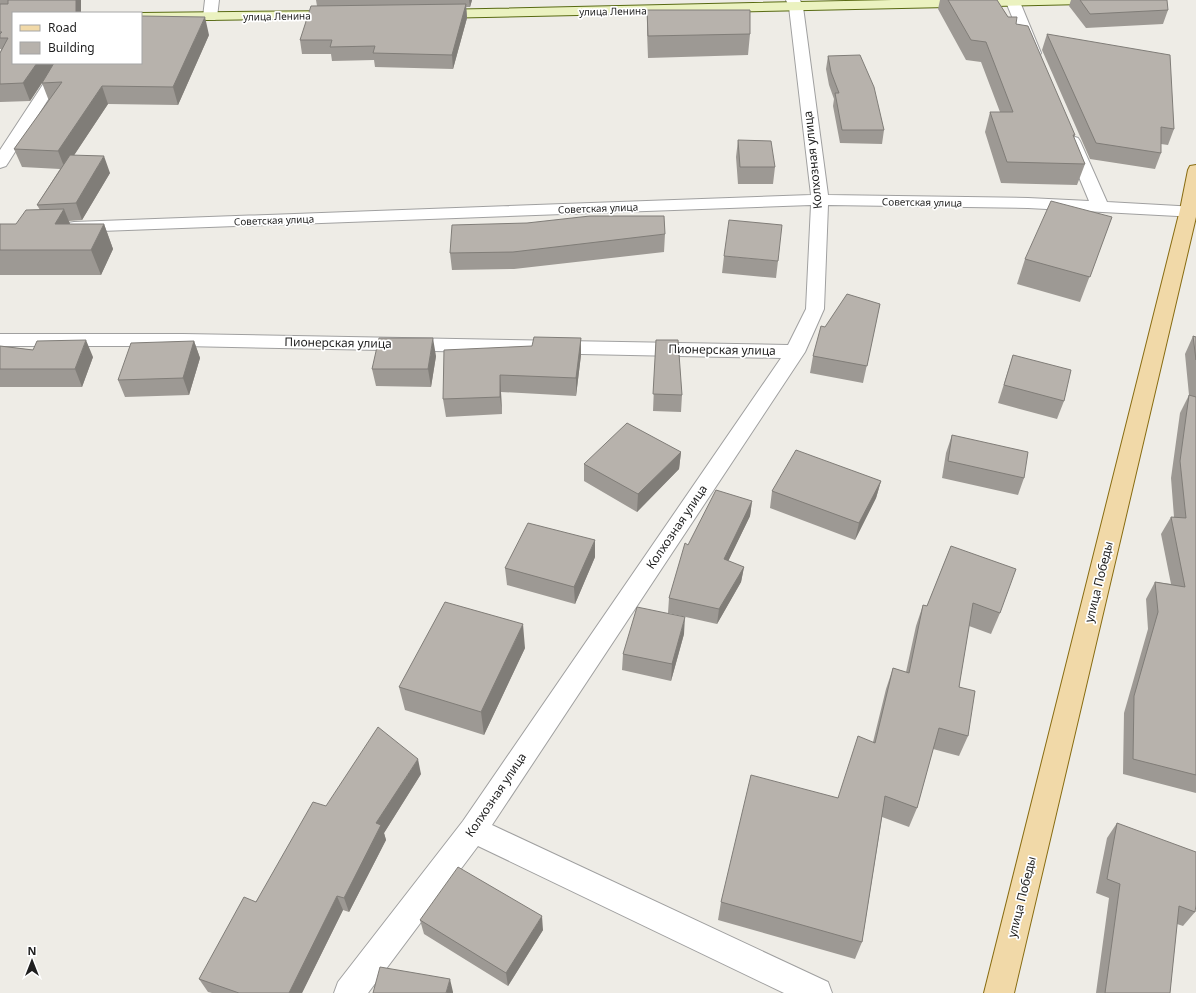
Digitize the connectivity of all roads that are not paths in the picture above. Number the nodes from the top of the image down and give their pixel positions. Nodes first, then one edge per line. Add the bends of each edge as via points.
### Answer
1 (212, 0) edge
2 (1084, 0) edge
3 (1013, 2) junction
4 (794, 4) edge
5 (424, 14) edge
6 (353, 15) edge
7 (142, 17) edge
8 (210, 17) junction
9 (63, 64) edge
10 (1041, 68) edge
11 (1065, 126) edge
12 (0, 163) edge
13 (1196, 170) edge
14 (820, 200) junction
15 (1100, 206) junction
16 (1192, 211) edge
17 (56, 228) edge
18 (0, 340) edge
19 (795, 352) junction
20 (473, 830) junction
21 (350, 993) edge
22 (816, 993) edge
23 (999, 993) edge

1 - 8 street
2 - 3 main road, улица Ленина
3 - 4 main road, улица Ленина
3 - 10 street
4 - 5 main road, улица Ленина
4 - 14 street, Колхозная улица
6 - 8 main road, улица Ленина
7 - 8 main road, улица Ленина
9 - 12 street
11 - 15 street
13 - 16 main road, улица Победы
14 - 15 street, Советская улица
14 - 17 street, Советская улица
14 - 19 street, Колхозная улица via 815,309
15 - 16 street, Советская улица
16 - 23 main road, улица Победы
18 - 19 street, Пионерская улица via 183,340
19 - 20 street, Колхозная улица
20 - 21 street, Колхозная улица
20 - 22 street

